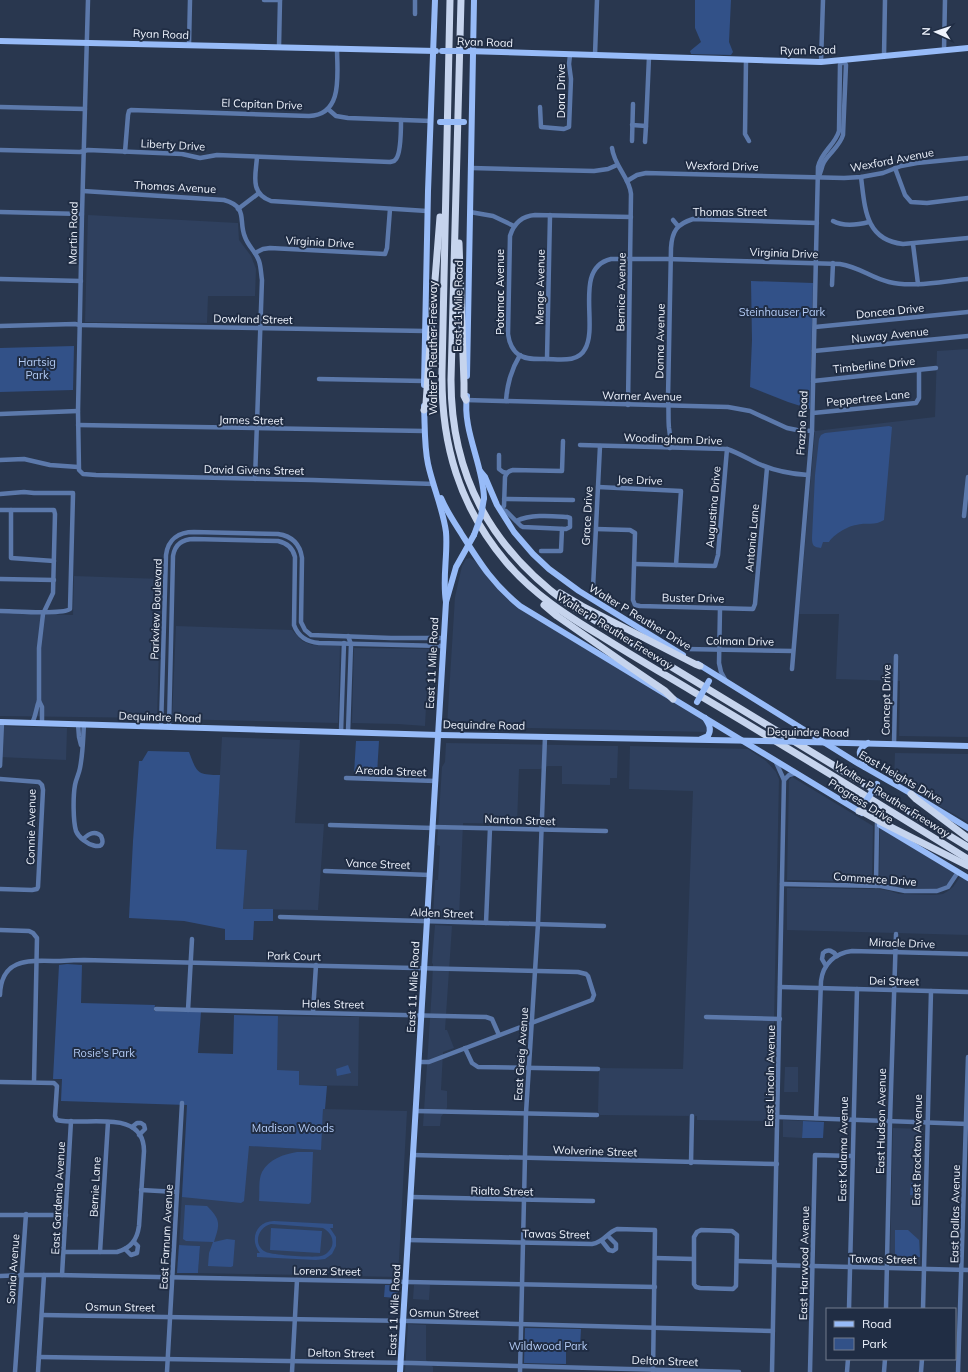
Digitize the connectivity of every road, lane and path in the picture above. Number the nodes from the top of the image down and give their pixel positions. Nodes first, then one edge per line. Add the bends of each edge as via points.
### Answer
1 (88, 0) edge
2 (190, 0) edge
3 (264, 0) edge
4 (280, 0) edge
5 (415, 0) edge
6 (435, 0) edge
7 (450, 0) edge
8 (461, 0) edge
9 (474, 0) edge
10 (597, 0) edge
11 (823, 0) edge
12 (885, 0) edge
13 (945, 0) edge
14 (415, 14) dead end
15 (0, 41) edge
16 (88, 42) junction
17 (189, 45) junction
18 (279, 47) junction
19 (337, 48) junction
20 (968, 48) edge
21 (434, 50) junction
22 (944, 50) junction
23 (469, 51) junction
24 (570, 55) junction
25 (595, 55) junction
26 (884, 56) junction
27 (649, 57) junction
28 (746, 60) junction
29 (842, 60) junction
30 (821, 62) junction
31 (633, 104) dead end
32 (0, 107) edge
33 (540, 107) dead end
34 (85, 109) junction
35 (328, 109) junction
36 (471, 117) junction
37 (401, 120) junction
38 (431, 122) junction
39 (632, 125) junction
40 (646, 126) junction
41 (447, 129) junction
42 (632, 141) dead end
43 (749, 141) dead end
44 (645, 142) dead end
45 (612, 148) dead end
46 (0, 150) edge
47 (84, 151) junction
48 (126, 152) junction
49 (257, 156) junction
50 (968, 158) edge
51 (617, 165) junction
52 (470, 168) junction
53 (895, 168) junction
54 (456, 170) junction
55 (818, 177) junction
56 (861, 177) junction
57 (627, 181) junction
58 (83, 191) junction
59 (259, 193) junction
60 (968, 198) edge
61 (238, 208) junction
62 (390, 209) junction
63 (427, 211) junction
64 (0, 212) edge
65 (470, 212) junction
66 (82, 214) junction
67 (550, 215) junction
68 (631, 217) junction
69 (673, 220) dead end
70 (833, 221) dead end
71 (869, 222) junction
72 (817, 223) junction
73 (514, 226) junction
74 (678, 226) junction
75 (968, 238) edge
76 (913, 244) junction
77 (255, 253) junction
78 (630, 258) junction
79 (670, 259) junction
80 (817, 263) junction
81 (833, 263) junction
82 (0, 279) edge
83 (968, 279) edge
84 (81, 281) junction
85 (918, 284) junction
86 (832, 285) dead end
87 (968, 312) edge
88 (80, 325) junction
89 (0, 326) edge
90 (815, 327) junction
91 (260, 329) junction
92 (425, 331) junction
93 (968, 336) edge
94 (814, 351) junction
95 (520, 355) junction
96 (547, 359) junction
97 (936, 368) dead end
98 (919, 370) junction
99 (319, 379) dead end
100 (424, 381) junction
101 (813, 381) junction
102 (466, 400) junction
103 (506, 401) junction
104 (628, 405) junction
105 (668, 405) junction
106 (424, 410) junction
107 (78, 412) junction
108 (813, 413) junction
109 (0, 414) edge
110 (78, 425) junction
111 (257, 429) junction
112 (424, 431) junction
113 (812, 431) junction
114 (563, 440) dead end
115 (580, 445) dead end
116 (600, 446) junction
117 (670, 448) junction
118 (727, 449) junction
119 (499, 455) dead end
120 (0, 460) edge
121 (78, 467) junction
122 (768, 468) junction
123 (480, 471) junction
124 (507, 473) junction
125 (808, 475) junction
126 (968, 476) edge
127 (255, 479) junction
128 (434, 484) junction
129 (598, 487) junction
130 (0, 494) edge
131 (504, 499) junction
132 (573, 500) dead end
133 (0, 510) edge
134 (11, 510) junction
135 (500, 510) junction
136 (964, 516) dead end
137 (516, 521) junction
138 (562, 529) junction
139 (596, 529) junction
140 (194, 532) junction
141 (232, 533) junction
142 (254, 534) junction
143 (271, 534) junction
144 (462, 535) junction
145 (474, 535) junction
146 (194, 539) junction
147 (232, 540) junction
148 (244, 540) junction
149 (270, 541) junction
150 (468, 545) junction
151 (541, 551) dead end
152 (461, 558) junction
153 (478, 560) junction
154 (54, 561) junction
155 (520, 563) junction
156 (635, 564) junction
157 (676, 565) junction
158 (295, 568) junction
159 (302, 569) junction
160 (0, 579) edge
161 (54, 580) junction
162 (526, 583) junction
163 (593, 588) dead end
164 (165, 602) junction
165 (172, 602) junction
166 (446, 602) junction
167 (294, 606) junction
168 (301, 607) junction
169 (720, 608) junction
170 (753, 608) joint
171 (0, 611) edge
172 (43, 612) junction
173 (321, 636) junction
174 (330, 636) junction
175 (348, 636) junction
176 (391, 638) junction
177 (403, 638) junction
178 (444, 638) junction
179 (319, 642) junction
180 (330, 643) junction
181 (344, 643) junction
182 (351, 644) junction
183 (392, 645) junction
184 (403, 645) junction
185 (443, 646) junction
186 (686, 649) dead end
187 (719, 650) junction
188 (793, 651) junction
189 (164, 656) junction
190 (896, 656) dead end
191 (171, 657) junction
192 (719, 663) junction
193 (700, 666) junction
194 (792, 669) dead end
195 (714, 674) junction
196 (728, 683) junction
197 (673, 699) junction
198 (39, 701) junction
199 (692, 709) junction
200 (705, 717) junction
201 (1, 722) edge
202 (32, 723) junction
203 (42, 724) junction
204 (81, 724) junction
205 (161, 726) junction
206 (169, 727) junction
207 (341, 732) junction
208 (348, 732) junction
209 (439, 735) junction
210 (545, 737) junction
211 (698, 740) junction
212 (743, 741) junction
213 (824, 742) junction
214 (868, 743) junction
215 (894, 744) junction
216 (968, 746) edge
217 (774, 760) junction
218 (0, 766) edge
219 (865, 768) junction
220 (796, 773) junction
221 (881, 776) junction
222 (346, 778) dead end
223 (0, 779) edge
224 (784, 780) junction
225 (436, 781) junction
226 (911, 794) junction
227 (850, 806) junction
228 (859, 811) junction
229 (877, 823) junction
230 (330, 825) dead end
231 (433, 827) junction
232 (490, 828) junction
233 (968, 828) edge
234 (542, 830) junction
235 (606, 831) dead end
236 (968, 838) edge
237 (83, 839) dead end
238 (968, 847) edge
239 (968, 859) edge
240 (968, 866) edge
241 (325, 871) dead end
242 (958, 872) junction
243 (430, 874) junction
244 (968, 878) edge
245 (782, 884) junction
246 (876, 886) junction
247 (0, 889) edge
248 (280, 917) dead end
249 (427, 921) junction
250 (486, 923) junction
251 (538, 924) junction
252 (604, 926) dead end
253 (0, 930) edge
254 (896, 934) dead end
255 (192, 939) dead end
256 (895, 952) junction
257 (968, 954) edge
258 (837, 956) junction
259 (37, 960) junction
260 (191, 963) junction
261 (316, 966) junction
262 (826, 966) junction
263 (425, 968) junction
264 (535, 971) junction
265 (780, 987) junction
266 (820, 988) junction
267 (857, 989) junction
268 (894, 990) junction
269 (931, 991) junction
270 (968, 992) edge
271 (0, 995) edge
272 (156, 1009) dead end
273 (188, 1010) junction
274 (313, 1012) junction
275 (422, 1015) junction
276 (706, 1017) dead end
277 (780, 1019) junction
278 (532, 1023) junction
279 (499, 1035) junction
280 (466, 1048) junction
281 (968, 1057) edge
282 (419, 1062) junction
283 (529, 1068) junction
284 (598, 1069) dead end
285 (0, 1082) edge
286 (34, 1082) junction
287 (182, 1103) dead end
288 (416, 1111) junction
289 (526, 1114) junction
290 (597, 1115) dead end
291 (692, 1116) dead end
292 (778, 1117) junction
293 (816, 1118) junction
294 (853, 1120) junction
295 (71, 1121) junction
296 (108, 1122) junction
297 (890, 1122) junction
298 (927, 1123) junction
299 (967, 1124) edge
300 (132, 1127) junction
301 (139, 1135) junction
302 (413, 1155) junction
303 (852, 1156) junction
304 (525, 1158) junction
305 (691, 1163) junction
306 (777, 1164) junction
307 (141, 1190) junction
308 (177, 1192) junction
309 (411, 1197) junction
310 (524, 1200) junction
311 (593, 1201) dead end
312 (26, 1214) junction
313 (0, 1215) edge
314 (66, 1215) junction
315 (608, 1236) junction
316 (408, 1240) junction
317 (602, 1241) junction
318 (134, 1242) junction
319 (523, 1242) junction
320 (125, 1249) junction
321 (64, 1252) junction
322 (100, 1252) junction
323 (655, 1258) junction
324 (694, 1259) junction
325 (737, 1261) junction
326 (775, 1264) junction
327 (812, 1266) junction
328 (850, 1267) junction
329 (886, 1268) junction
330 (924, 1269) junction
331 (962, 1270) junction
332 (968, 1270) edge
333 (22, 1275) junction
334 (44, 1275) junction
335 (0, 1276) edge
336 (62, 1276) junction
337 (172, 1277) junction
338 (297, 1280) junction
339 (406, 1282) junction
340 (522, 1284) junction
341 (655, 1287) junction
342 (849, 1308) edge
343 (886, 1308) edge
344 (923, 1308) edge
345 (42, 1315) junction
346 (170, 1317) junction
347 (295, 1319) junction
348 (403, 1321) junction
349 (521, 1324) junction
350 (654, 1328) junction
351 (773, 1331) junction
352 (39, 1357) junction
353 (168, 1359) junction
354 (848, 1360) edge
355 (884, 1360) edge
356 (922, 1360) edge
357 (293, 1361) junction
358 (401, 1363) junction
359 (520, 1366) junction
360 (653, 1371) edge
361 (15, 1372) edge
362 (38, 1372) edge
363 (167, 1372) edge
364 (292, 1372) edge
365 (400, 1372) edge
366 (520, 1372) edge
367 (739, 1372) edge
368 (772, 1372) edge
369 (810, 1372) edge
370 (847, 1372) edge
371 (884, 1372) edge
372 (921, 1372) edge
373 (958, 1372) edge

1 - 16 street, Martin Road
2 - 17 street
3 - 4 street
4 - 18 street
5 - 14 street
6 - 21 main road, East 11 Mile Road
7 - 41 highway, Walter P Reuther Freeway
8 - 54 highway, Walter P Reuther Freeway
9 - 23 main road, East 11 Mile Road
10 - 25 street
11 - 30 street
12 - 26 street
13 - 22 street
15 - 16 main road, Ryan Road
16 - 17 main road, Ryan Road
16 - 34 street, Martin Road
17 - 18 main road, Ryan Road
18 - 19 main road, Ryan Road
19 - 21 main road, Ryan Road
19 - 35 street via 336,93 334,102
20 - 22 main road, Ryan Road
21 - 23 main road, Ryan Road, bridge
21 - 38 main road, East 11 Mile Road
22 - 26 main road, Ryan Road
23 - 24 main road, Ryan Road
23 - 36 main road, East 11 Mile Road
24 - 25 main road, Ryan Road
24 - 33 street, Dora Drive via 569,127 541,127
25 - 27 main road, Ryan Road
26 - 29 main road, Ryan Road
27 - 28 main road, Ryan Road
27 - 40 street
28 - 30 main road, Ryan Road
28 - 43 street via 745,134
29 - 30 main road, Ryan Road
29 - 55 street, Frazho Road via 846,65 843,135 824,162
31 - 39 street
32 - 34 street
34 - 47 street, Martin Road
35 - 37 street via 340,117
35 - 48 street, El Capitan Drive via 312,116 131,110 128,115
36 - 38 main road, bridge via 468,122
36 - 52 main road, East 11 Mile Road
37 - 38 street
37 - 49 street, Liberty Drive via 399,149 394,161
38 - 63 main road, East 11 Mile Road
39 - 40 street
39 - 42 street
40 - 44 street
41 - 106 highway via 443,151 440,226
41 - 162 highway, Walter P Reuther Freeway via 442,392 447,440 456,472 473,512 493,545
45 - 51 street
46 - 47 street, Liberty Drive
47 - 48 street, Liberty Drive
47 - 58 street, Martin Road
48 - 49 street, Liberty Drive via 182,154 200,158 217,155
49 - 59 street via 255,182
50 - 53 street, Wexford Avenue
51 - 52 street via 594,171
51 - 57 street
52 - 65 main road, East 11 Mile Road
53 - 56 street, Wexford Avenue
53 - 60 street via 905,195 911,202 927,203
54 - 102 highway
54 - 155 highway, Walter P Reuther Freeway via 451,380 455,434 463,465 481,508
55 - 56 street, Wexford Avenue
55 - 57 street, Wexford Drive via 646,173
55 - 72 street, Frazho Road
56 - 71 street
57 - 68 street, Bernice Avenue via 631,190
58 - 61 street, Thomas Avenue via 222,199
58 - 66 street, Martin Road
59 - 61 street
59 - 62 street via 273,202
61 - 77 street via 242,216 244,236
62 - 63 street
62 - 77 street, Virginia Drive via 385,254 270,248
63 - 92 main road, East 11 Mile Road
64 - 66 street
65 - 73 street via 493,216
65 - 102 main road, East 11 Mile Road
66 - 84 street, Martin Road
67 - 68 street
67 - 73 street via 528,216
67 - 96 street, Menge Avenue
68 - 78 street, Bernice Avenue
69 - 74 street
70 - 71 street via 853,225
71 - 76 street via 885,239 896,244
72 - 74 street, Thomas Street via 698,219
72 - 80 street, Frazho Road
73 - 95 street, Potomac Avenue via 510,236 508,334 511,345
74 - 79 street, Thomas Street via 672,238
75 - 76 street
76 - 85 street
77 - 91 street via 262,280
78 - 79 street, Virginia Drive
78 - 96 street, Virginia Drive via 604,261 592,274 585,350 566,360
78 - 104 street, Bernice Avenue
79 - 80 street, Virginia Drive
79 - 105 street, Donna Avenue
80 - 81 street, Virginia Drive
80 - 90 street, Frazho Road
81 - 85 street, Virginia Drive via 853,266 888,282
81 - 86 street
82 - 84 street
83 - 85 street, Virginia Drive
84 - 88 street, Martin Road
87 - 90 street, Doncea Drive
88 - 89 street, Dowland Street
88 - 91 street, Dowland Street
88 - 107 street, Martin Road
90 - 94 street, Frazho Road
91 - 92 street, Dowland Street
91 - 111 street
92 - 100 main road, East 11 Mile Road
93 - 94 street, Nuway Avenue
94 - 101 street, Frazho Road
95 - 96 street
95 - 103 street via 510,375
97 - 98 street, Timberline Drive
98 - 101 street, Timberline Drive
98 - 108 street, Peppertree Lane via 919,399 916,402
99 - 100 street
100 - 106 main road, East 11 Mile Road
101 - 108 street, Frazho Road
102 - 103 street, Warner Avenue
102 - 123 main road, East 11 Mile Road via 471,439
103 - 104 street, Warner Avenue
104 - 105 street, Warner Avenue
105 - 113 street, Warner Avenue via 744,409 783,426
105 - 117 street, Donna Avenue
106 - 112 main road, East 11 Mile Road
107 - 109 street
107 - 110 street, Martin Road
108 - 113 street, Frazho Road
110 - 111 street, James Street
110 - 121 street, Martin Road
111 - 112 street, James Street
111 - 127 street
112 - 128 main road, East 11 Mile Road via 426,453
113 - 125 street, Frazho Road
114 - 124 street via 562,471 513,470
115 - 116 street, Woodingham Drive
116 - 117 street, Woodingham Drive
116 - 129 street, Grace Drive
117 - 118 street, Woodingham Drive
118 - 122 street, Woodingham Drive
118 - 157 street, Augustina Drive via 716,566
119 - 124 street via 499,468
120 - 121 street via 24,459 50,465
121 - 127 street, David Givens Street via 81,473 91,475
122 - 125 street, Woodingham Drive
122 - 170 street, Antonia Lane
123 - 135 main road, Walter P Reuther Drive
123 - 145 main road, East 11 Mile Road, bridge via 484,498
124 - 131 street
125 - 188 street, Frazho Road
126 - 136 street
127 - 128 street, David Givens Street
128 - 144 main road
128 - 166 main road, East 11 Mile Road via 446,531
129 - 139 street, Grace Drive
129 - 157 street, Joe Drive via 681,491
130 - 172 street via 73,493 71,608 66,611
131 - 132 street
131 - 135 street via 504,506
133 - 134 street
134 - 154 street via 11,558
134 - 154 street via 54,510
135 - 137 street via 506,511
135 - 193 main road, Walter P Reuther Drive via 514,532 559,578
137 - 138 street via 523,527
137 - 138 street via 534,516 570,518 570,527
138 - 151 street via 561,551
139 - 156 street via 630,530 635,533
139 - 163 street, Grace Drive
140 - 141 street, Parkview Boulevard
140 - 146 street
140 - 164 street, Parkview Boulevard via 180,534 172,540 168,548
141 - 142 street, Parkview Boulevard
141 - 147 street
142 - 143 street, Parkview Boulevard
142 - 148 street via 253,537
143 - 149 street via 268,538
143 - 159 street, Parkview Boulevard via 286,536 296,542 301,554
144 - 145 main road
144 - 150 main road
145 - 150 main road, East 11 Mile Road
146 - 147 street, Parkview Boulevard
146 - 165 street, Parkview Boulevard via 181,541 174,550
147 - 148 street, Parkview Boulevard
148 - 149 street, Parkview Boulevard
149 - 158 street, Parkview Boulevard via 281,542 290,547 294,554
150 - 152 main road, East 11 Mile Road
150 - 153 main road
152 - 153 main road via 470,556
152 - 166 main road, East 11 Mile Road
153 - 197 main road via 497,586 520,606
154 - 161 street
155 - 193 highway via 582,606
155 - 238 highway, Walter P Reuther Freeway via 550,591 574,607
156 - 157 street
156 - 169 street, Buster Drive via 634,604
158 - 159 street
158 - 167 street, Parkview Boulevard
159 - 168 street, Parkview Boulevard
160 - 161 street
161 - 172 street via 53,593
162 - 197 highway via 534,596 557,616
162 - 239 highway, Walter P Reuther Freeway via 567,616
164 - 165 street
164 - 189 street, Parkview Boulevard
165 - 191 street, Parkview Boulevard
166 - 178 main road, East 11 Mile Road
167 - 168 street
167 - 179 street, Parkview Boulevard via 294,625 298,633 306,640
168 - 173 street, Parkview Boulevard via 300,620 303,628 311,634
169 - 170 street, Buster Drive
169 - 187 street
171 - 172 street
172 - 198 street via 39,648
173 - 174 street, Parkview Boulevard
173 - 179 street via 322,640
174 - 175 street, Parkview Boulevard
174 - 180 street
175 - 176 street, Parkview Boulevard
175 - 182 street
176 - 177 street, Parkview Boulevard
176 - 183 street
177 - 178 street, Parkview Boulevard
177 - 184 street
178 - 185 main road, East 11 Mile Road
179 - 180 street, Parkview Boulevard
180 - 181 street, Parkview Boulevard
181 - 182 street, Parkview Boulevard
181 - 207 street
182 - 183 street, Parkview Boulevard
182 - 208 street
183 - 184 street, Parkview Boulevard
184 - 185 street, Parkview Boulevard
185 - 209 main road, East 11 Mile Road
186 - 187 street, Colman Drive
187 - 188 street, Colman Drive
187 - 192 street
188 - 194 street, Frazho Road
189 - 191 street
189 - 205 street, Parkview Boulevard
190 - 215 street, Concept Drive
191 - 206 street, Parkview Boulevard
192 - 195 street
192 - 196 street
193 - 195 main road, Walter P Reuther Drive
195 - 196 main road, Walter P Reuther Drive
195 - 199 main road, bridge
196 - 213 main road, Walter P Reuther Drive
197 - 199 main road
198 - 202 street
198 - 203 street via 42,707
199 - 200 main road
200 - 211 main road via 710,733
200 - 212 main road
201 - 202 main road, Dequindre Road
201 - 218 street
202 - 203 main road, Dequindre Road
203 - 204 main road, Dequindre Road
204 - 205 main road, Dequindre Road
204 - 237 street via 82,746 80,770 74,788 74,814 76,830
205 - 206 main road, Dequindre Road
206 - 207 main road, Dequindre Road
207 - 208 main road, Dequindre Road
208 - 209 main road, Dequindre Road
209 - 210 main road, Dequindre Road
209 - 225 main road, East 11 Mile Road
210 - 211 main road, Dequindre Road
210 - 234 street, East Greig Avenue
211 - 212 main road, Dequindre Road
212 - 213 main road, Dequindre Road, bridge
212 - 217 main road, Progress Drive
213 - 214 main road, Dequindre Road
213 - 219 main road, East Heights Drive
214 - 215 main road, Dequindre Road
214 - 219 main road via 860,751
215 - 216 main road, Dequindre Road
217 - 220 main road, Progress Drive
217 - 224 street, East Lincoln Avenue
219 - 221 main road, East Heights Drive
220 - 224 street
220 - 227 main road, Progress Drive
221 - 226 main road, East Heights Drive
221 - 227 main road, bridge via 864,804 859,807
222 - 225 street, Areada Street
223 - 247 street, Connie Avenue via 36,781 42,784 43,790 38,888
224 - 245 street, East Lincoln Avenue
225 - 231 main road, East 11 Mile Road
226 - 233 main road, East Heights Drive
226 - 236 highway
227 - 228 main road, Progress Drive
228 - 229 main road, Progress Drive
228 - 240 highway
229 - 242 main road, Progress Drive
229 - 246 street
230 - 231 street, Nanton Street
231 - 232 street, Nanton Street
231 - 243 main road, East 11 Mile Road
232 - 234 street, Nanton Street
232 - 250 street
234 - 235 street, Nanton Street
234 - 251 street, East Greig Avenue
241 - 243 street, Vance Street
242 - 244 main road, Progress Drive
242 - 246 street, Commerce Drive via 948,887 937,892 905,891
243 - 249 main road, East 11 Mile Road
245 - 246 street, Commerce Drive
245 - 265 street, East Lincoln Avenue
248 - 249 street, Alden Street
249 - 250 street, Alden Street
249 - 263 main road, East 11 Mile Road
250 - 251 street, Alden Street
251 - 252 street, Alden Street
251 - 264 street, East Greig Avenue
253 - 259 street via 33,933 37,939
254 - 256 street, East Hudson Avenue
255 - 260 street
256 - 257 street, Miracle Drive
256 - 258 street, Miracle Drive via 852,951
256 - 268 street, East Hudson Avenue
258 - 262 street, Miracle Drive
258 - 262 street, Miracle Drive via 830,950 823,953 822,959
259 - 260 street, Park Court
259 - 271 street, Park Court via 23,961 11,968 2,982
259 - 286 street
260 - 261 street, Park Court
260 - 273 street
261 - 263 street, Park Court
261 - 274 street
262 - 266 street, Miracle Drive
263 - 264 street, Park Court
263 - 275 main road, East 11 Mile Road
264 - 278 street, East Greig Avenue
264 - 278 street, Park Court via 586,974 594,998
265 - 266 street, Dei Street
265 - 277 street, East Lincoln Avenue
266 - 267 street, Dei Street
266 - 293 street
267 - 268 street, Dei Street
267 - 294 street, East Kalama Avenue
268 - 269 street, Dei Street
268 - 297 street, East Hudson Avenue
269 - 270 street, Dei Street
269 - 298 street, East Brockton Avenue
272 - 273 street, Hales Street
273 - 274 street, Hales Street
274 - 275 street, Hales Street
275 - 279 street, Hales Street via 488,1017
275 - 282 main road, East 11 Mile Road
276 - 277 street
277 - 292 street, East Lincoln Avenue
278 - 279 street
278 - 283 street, East Greig Avenue
279 - 280 street
280 - 282 street via 429,1062
280 - 283 street via 472,1063 476,1066
281 - 299 street, East Dallas Avenue
282 - 288 main road, East 11 Mile Road
283 - 284 street
283 - 289 street, East Greig Avenue
285 - 286 street
286 - 295 street via 55,1084 56,1119
287 - 308 street, East Farnum Avenue
288 - 289 street
288 - 302 main road, East 11 Mile Road
289 - 290 street
289 - 304 street, East Greig Avenue
291 - 305 street
292 - 293 street
292 - 306 street, East Lincoln Avenue
293 - 294 street
294 - 297 street
294 - 303 street, East Kalama Avenue
295 - 296 street
295 - 314 street, East Gardenia Avenue
296 - 300 street
296 - 322 street, Bernie Lane
297 - 298 street
297 - 329 street, East Hudson Avenue
298 - 299 street
298 - 330 street, East Brockton Avenue
299 - 331 street, East Dallas Avenue
300 - 301 street
300 - 301 street via 137,1123 143,1124 144,1129
301 - 307 street via 144,1148
302 - 304 street, Wolverine Street
302 - 309 main road, East 11 Mile Road
303 - 327 street, East Harwood Avenue via 815,1155
303 - 328 street, East Kalama Avenue
304 - 305 street, Wolverine Street
304 - 310 street, East Greig Avenue
305 - 306 street, Wolverine Street
306 - 326 street, East Lincoln Avenue
307 - 308 street
307 - 318 street via 139,1226
308 - 337 street, East Farnum Avenue
309 - 310 street, Rialto Street
309 - 316 main road, East 11 Mile Road
310 - 311 street, Rialto Street
310 - 319 street, East Greig Avenue
312 - 313 street
312 - 314 street
312 - 333 street, Sonia Avenue
314 - 321 street, East Gardenia Avenue
315 - 317 street, Tawas Street
315 - 317 street via 616,1244 616,1249 609,1250
315 - 323 street, Tawas Street via 612,1231 620,1229 655,1230
316 - 319 street, Tawas Street
316 - 339 main road, East 11 Mile Road
317 - 319 street, Tawas Street via 592,1244
318 - 320 street
318 - 320 street via 138,1246 137,1253 131,1255
319 - 340 street, East Greig Avenue
320 - 322 street via 117,1252
321 - 322 street
321 - 336 street, East Gardenia Avenue
323 - 324 street
323 - 341 street
324 - 325 street via 693,1282 696,1287 721,1289 735,1287
324 - 325 street via 694,1237 699,1230 732,1231 737,1235
325 - 326 street, Tawas Street
326 - 327 street, Tawas Street
326 - 351 street, East Lincoln Avenue
327 - 328 street, Tawas Street
327 - 369 street, East Harwood Avenue
328 - 329 street, Tawas Street
328 - 342 street, East Kalama Avenue
329 - 330 street, Tawas Street
329 - 343 street, East Hudson Avenue
330 - 331 street, Tawas Street
330 - 344 street, East Brockton Avenue
331 - 332 street, Tawas Street
331 - 373 street, East Dallas Avenue
333 - 334 street, Lorenz Street
333 - 335 street, Lorenz Street
333 - 361 street, Sonia Avenue
334 - 336 street, Lorenz Street
334 - 345 street
336 - 337 street, Lorenz Street
337 - 338 street, Lorenz Street
337 - 346 street, East Farnum Avenue
338 - 339 street, Lorenz Street
338 - 347 street
339 - 340 street, Lorenz Street
339 - 348 main road, East 11 Mile Road
340 - 341 street, Lorenz Street
340 - 349 street, East Greig Avenue
341 - 350 street
345 - 346 street, Osmun Street
345 - 352 street
346 - 347 street, Osmun Street
346 - 353 street, East Farnum Avenue
347 - 348 street, Osmun Street
347 - 357 street
348 - 349 street, Osmun Street
348 - 358 main road, East 11 Mile Road
349 - 350 street, Osmun Street
349 - 359 street, East Greig Avenue
350 - 351 street, Osmun Street
350 - 360 street
351 - 368 street, East Lincoln Avenue
352 - 353 street, Delton Street
352 - 362 street
353 - 357 street, Delton Street
353 - 363 street, East Farnum Avenue
354 - 370 street
355 - 371 street
356 - 372 street
357 - 358 street, Delton Street
357 - 364 street
358 - 359 street, Delton Street
358 - 365 main road, East 11 Mile Road
359 - 360 street, Delton Street
359 - 366 street, East Greig Avenue
360 - 367 street, Delton Street

